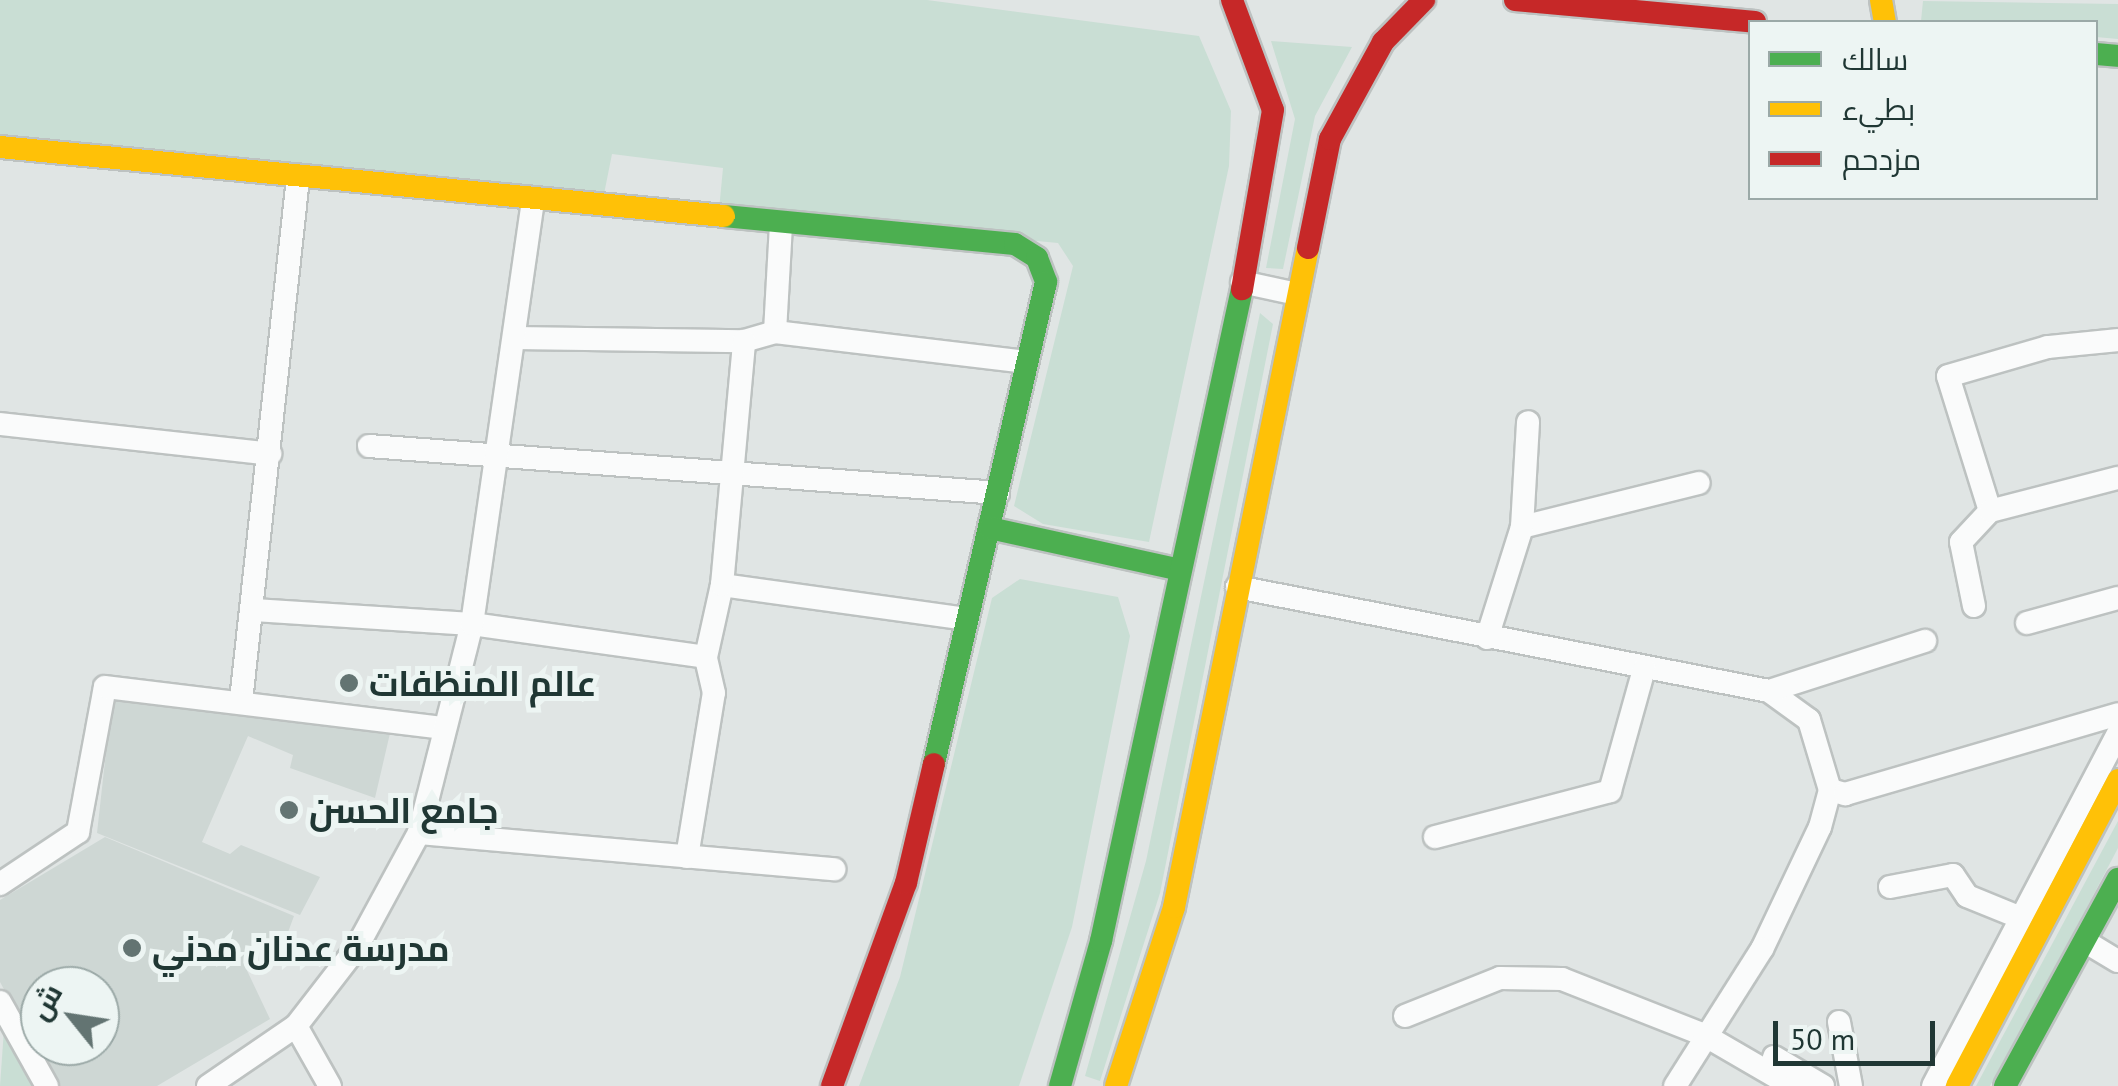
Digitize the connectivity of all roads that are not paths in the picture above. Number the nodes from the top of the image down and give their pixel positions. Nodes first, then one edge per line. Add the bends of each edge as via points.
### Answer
1 (1232, 0) edge
2 (1424, 0) edge
3 (1515, 0) edge
4 (1748, 21) edge
5 (0, 147) edge
6 (298, 178) junction
7 (534, 202) junction
8 (781, 225) junction
9 (1242, 282) junction
10 (1298, 294) junction
11 (775, 332) junction
12 (515, 338) junction
13 (2118, 340) edge
14 (744, 341) junction
15 (1027, 362) junction
16 (1528, 422) dead end
17 (0, 424) edge
18 (370, 446) dead end
19 (270, 454) junction
20 (496, 461) junction
21 (729, 471) junction
22 (2118, 478) edge
23 (1698, 483) dead end
24 (2078, 488) junction
25 (2118, 492) edge
26 (998, 493) junction
27 (1990, 511) junction
28 (1522, 527) junction
29 (990, 528) junction
30 (1176, 568) junction
31 (722, 584) junction
32 (1237, 587) junction
33 (2118, 598) edge
34 (1974, 606) dead end
35 (254, 610) junction
36 (968, 619) junction
37 (2027, 623) dead end
38 (472, 624) junction
39 (1486, 638) junction
40 (1925, 640) dead end
41 (706, 657) junction
42 (1644, 669) junction
43 (1769, 691) junction
44 (241, 701) junction
45 (2118, 714) edge
46 (442, 728) junction
47 (2118, 733) edge
48 (2118, 780) edge
49 (1830, 790) junction
50 (419, 833) junction
51 (1435, 836) dead end
52 (687, 857) junction
53 (834, 870) dead end
54 (2118, 880) edge
55 (0, 884) edge
56 (1890, 887) dead end
57 (2021, 918) junction
58 (1774, 924) junction
59 (2086, 942) junction
60 (2118, 960) edge
61 (0, 1002) edge
62 (1405, 1016) dead end
63 (1839, 1022) dead end
64 (296, 1026) junction
65 (1704, 1034) junction
66 (47, 1086) edge
67 (208, 1086) edge
68 (330, 1086) edge
69 (832, 1086) edge
70 (1060, 1086) edge
71 (1116, 1086) edge
72 (1675, 1086) edge
73 (1792, 1086) edge
74 (1823, 1086) edge
75 (1850, 1086) edge
76 (1933, 1086) edge
77 (1957, 1086) edge
78 (2005, 1086) edge

1 - 9 main road via 1273,110
2 - 10 main road via 1383,42 1330,139
3 - 4 main road
5 - 6 main road
6 - 7 main road
6 - 19 street
7 - 8 main road
7 - 12 street
8 - 11 street
8 - 15 main road via 1023,247 1046,282
9 - 10 street
9 - 30 main road
10 - 32 main road
11 - 14 street
11 - 15 street
12 - 14 street
12 - 20 street
13 - 27 street via 2048,347 1948,376
14 - 21 street
15 - 26 main road
16 - 28 street
17 - 19 street
18 - 20 street
19 - 35 street
20 - 21 street
20 - 38 street
21 - 26 street
21 - 31 street
22 - 24 street
23 - 28 street
24 - 25 street via 2083,503
24 - 27 street
26 - 29 main road
27 - 34 street via 1961,542
28 - 39 street
29 - 30 main road
29 - 36 main road
30 - 70 main road via 1101,940
31 - 36 street
31 - 41 street
32 - 39 street
32 - 71 main road via 1174,907
33 - 37 street
35 - 38 street
35 - 44 street
36 - 69 main road via 906,883
38 - 41 street
38 - 46 street
39 - 42 street
40 - 43 street
41 - 52 street via 714,692
42 - 43 street
42 - 51 street via 1610,791
43 - 49 street via 1809,720
44 - 46 street
44 - 55 street via 105,687 78,832
45 - 49 street via 1845,794
46 - 50 street
47 - 57 street
48 - 77 main road
49 - 58 street
50 - 52 street
50 - 64 street via 357,947
52 - 53 street
54 - 59 main road
56 - 57 street via 1953,874 1968,896
57 - 76 street
58 - 65 street
58 - 74 street via 1774,948 1726,1030
59 - 60 street
59 - 78 main road
61 - 66 street
62 - 65 street via 1500,978 1562,979
63 - 75 street
64 - 67 street
64 - 68 street
65 - 72 street
65 - 73 street

